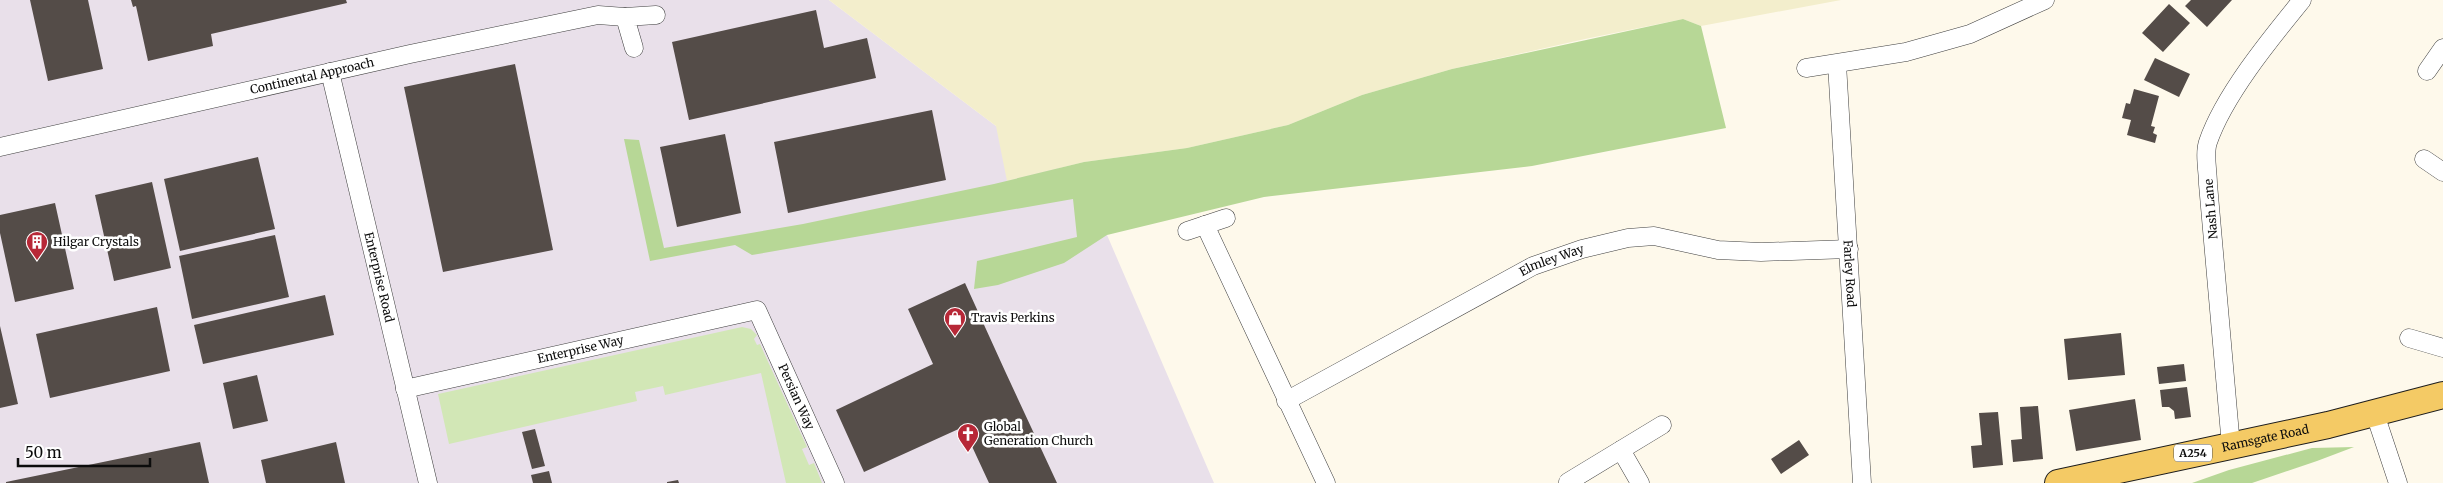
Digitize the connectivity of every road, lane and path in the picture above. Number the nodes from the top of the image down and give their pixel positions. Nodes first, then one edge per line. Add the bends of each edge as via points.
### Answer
1 (2045, 0) edge
2 (2302, 0) edge
3 (656, 16) dead end
4 (625, 17) junction
5 (634, 48) dead end
6 (2442, 50) edge
7 (1837, 64) junction
8 (1806, 68) dead end
9 (2427, 70) dead end
10 (330, 72) junction
11 (0, 147) edge
12 (2424, 159) dead end
13 (2442, 171) edge
14 (1226, 218) dead end
15 (1206, 225) junction
16 (1187, 231) dead end
17 (1849, 249) junction
18 (757, 310) joint
19 (2409, 338) dead end
20 (2433, 349) edge
21 (405, 389) junction
22 (2443, 395) edge
23 (1286, 401) junction
24 (2375, 414) junction
25 (1662, 425) dead end
26 (2231, 446) junction
27 (1621, 450) junction
28 (1568, 482) dead end
29 (428, 483) edge
30 (834, 483) edge
31 (1326, 483) edge
32 (1640, 483) edge
33 (1862, 483) edge
34 (2058, 483) edge
35 (2398, 483) edge

1 - 7 street via 1970,34 1906,52
2 - 26 street, Nash Lane via 2274,34 2224,108 2207,144
3 - 4 street, Continental Approach
4 - 5 street
4 - 10 street, Continental Approach via 598,15
6 - 9 street
7 - 8 street
7 - 17 street, Farley Road
10 - 11 street, Continental Approach
10 - 21 street, Enterprise Road
12 - 13 street
14 - 15 street
15 - 16 street
15 - 23 street
17 - 23 street, Elmley Way via 1718,250 1654,236 1628,238 1582,249 1533,266
17 - 33 street, Farley Road
18 - 21 street, Enterprise Way
18 - 30 street, Persian Way
19 - 20 street
21 - 29 street, Enterprise Road
22 - 24 main road, Ramsgate Road / A254
23 - 31 street
24 - 26 main road, Ramsgate Road / A254
24 - 35 street
25 - 27 street
26 - 34 main road, Ramsgate Road / A254
27 - 28 street
27 - 32 street

